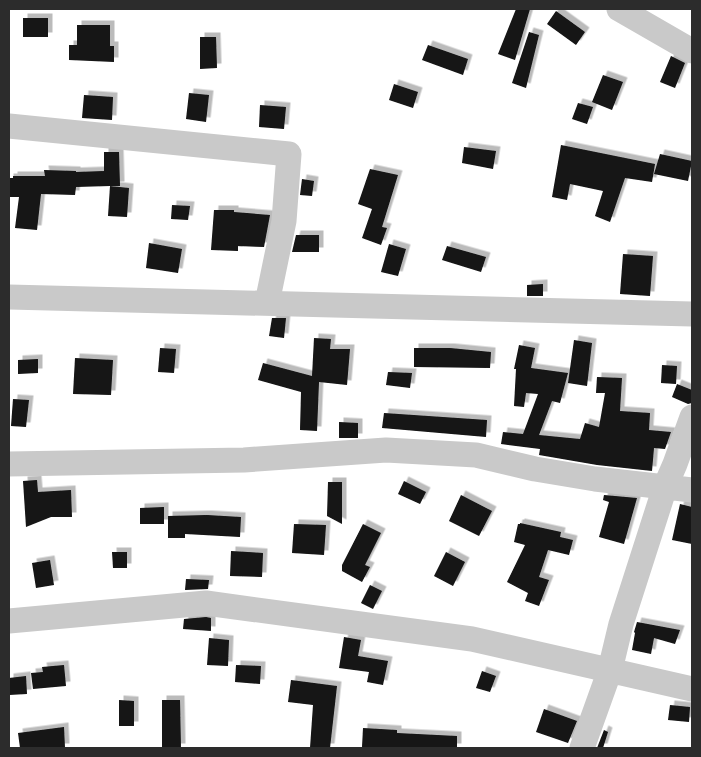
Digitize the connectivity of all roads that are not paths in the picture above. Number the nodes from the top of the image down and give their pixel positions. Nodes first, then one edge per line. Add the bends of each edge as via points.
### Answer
1 (618, 9) edge
2 (692, 52) edge
3 (9, 126) edge
4 (9, 297) edge
5 (267, 303) junction
6 (692, 314) edge
7 (692, 417) edge
8 (9, 464) edge
9 (665, 487) junction
10 (692, 490) edge
11 (9, 621) edge
12 (610, 670) junction
13 (692, 689) edge
14 (582, 748) edge

1 - 2 street
3 - 5 street via 289,154 284,221
4 - 5 street
5 - 6 street
7 - 9 street
8 - 9 street via 244,460 386,450 476,455 535,469
9 - 10 street
9 - 12 street via 621,624
11 - 12 street via 206,604 472,639
12 - 13 street
12 - 14 street

